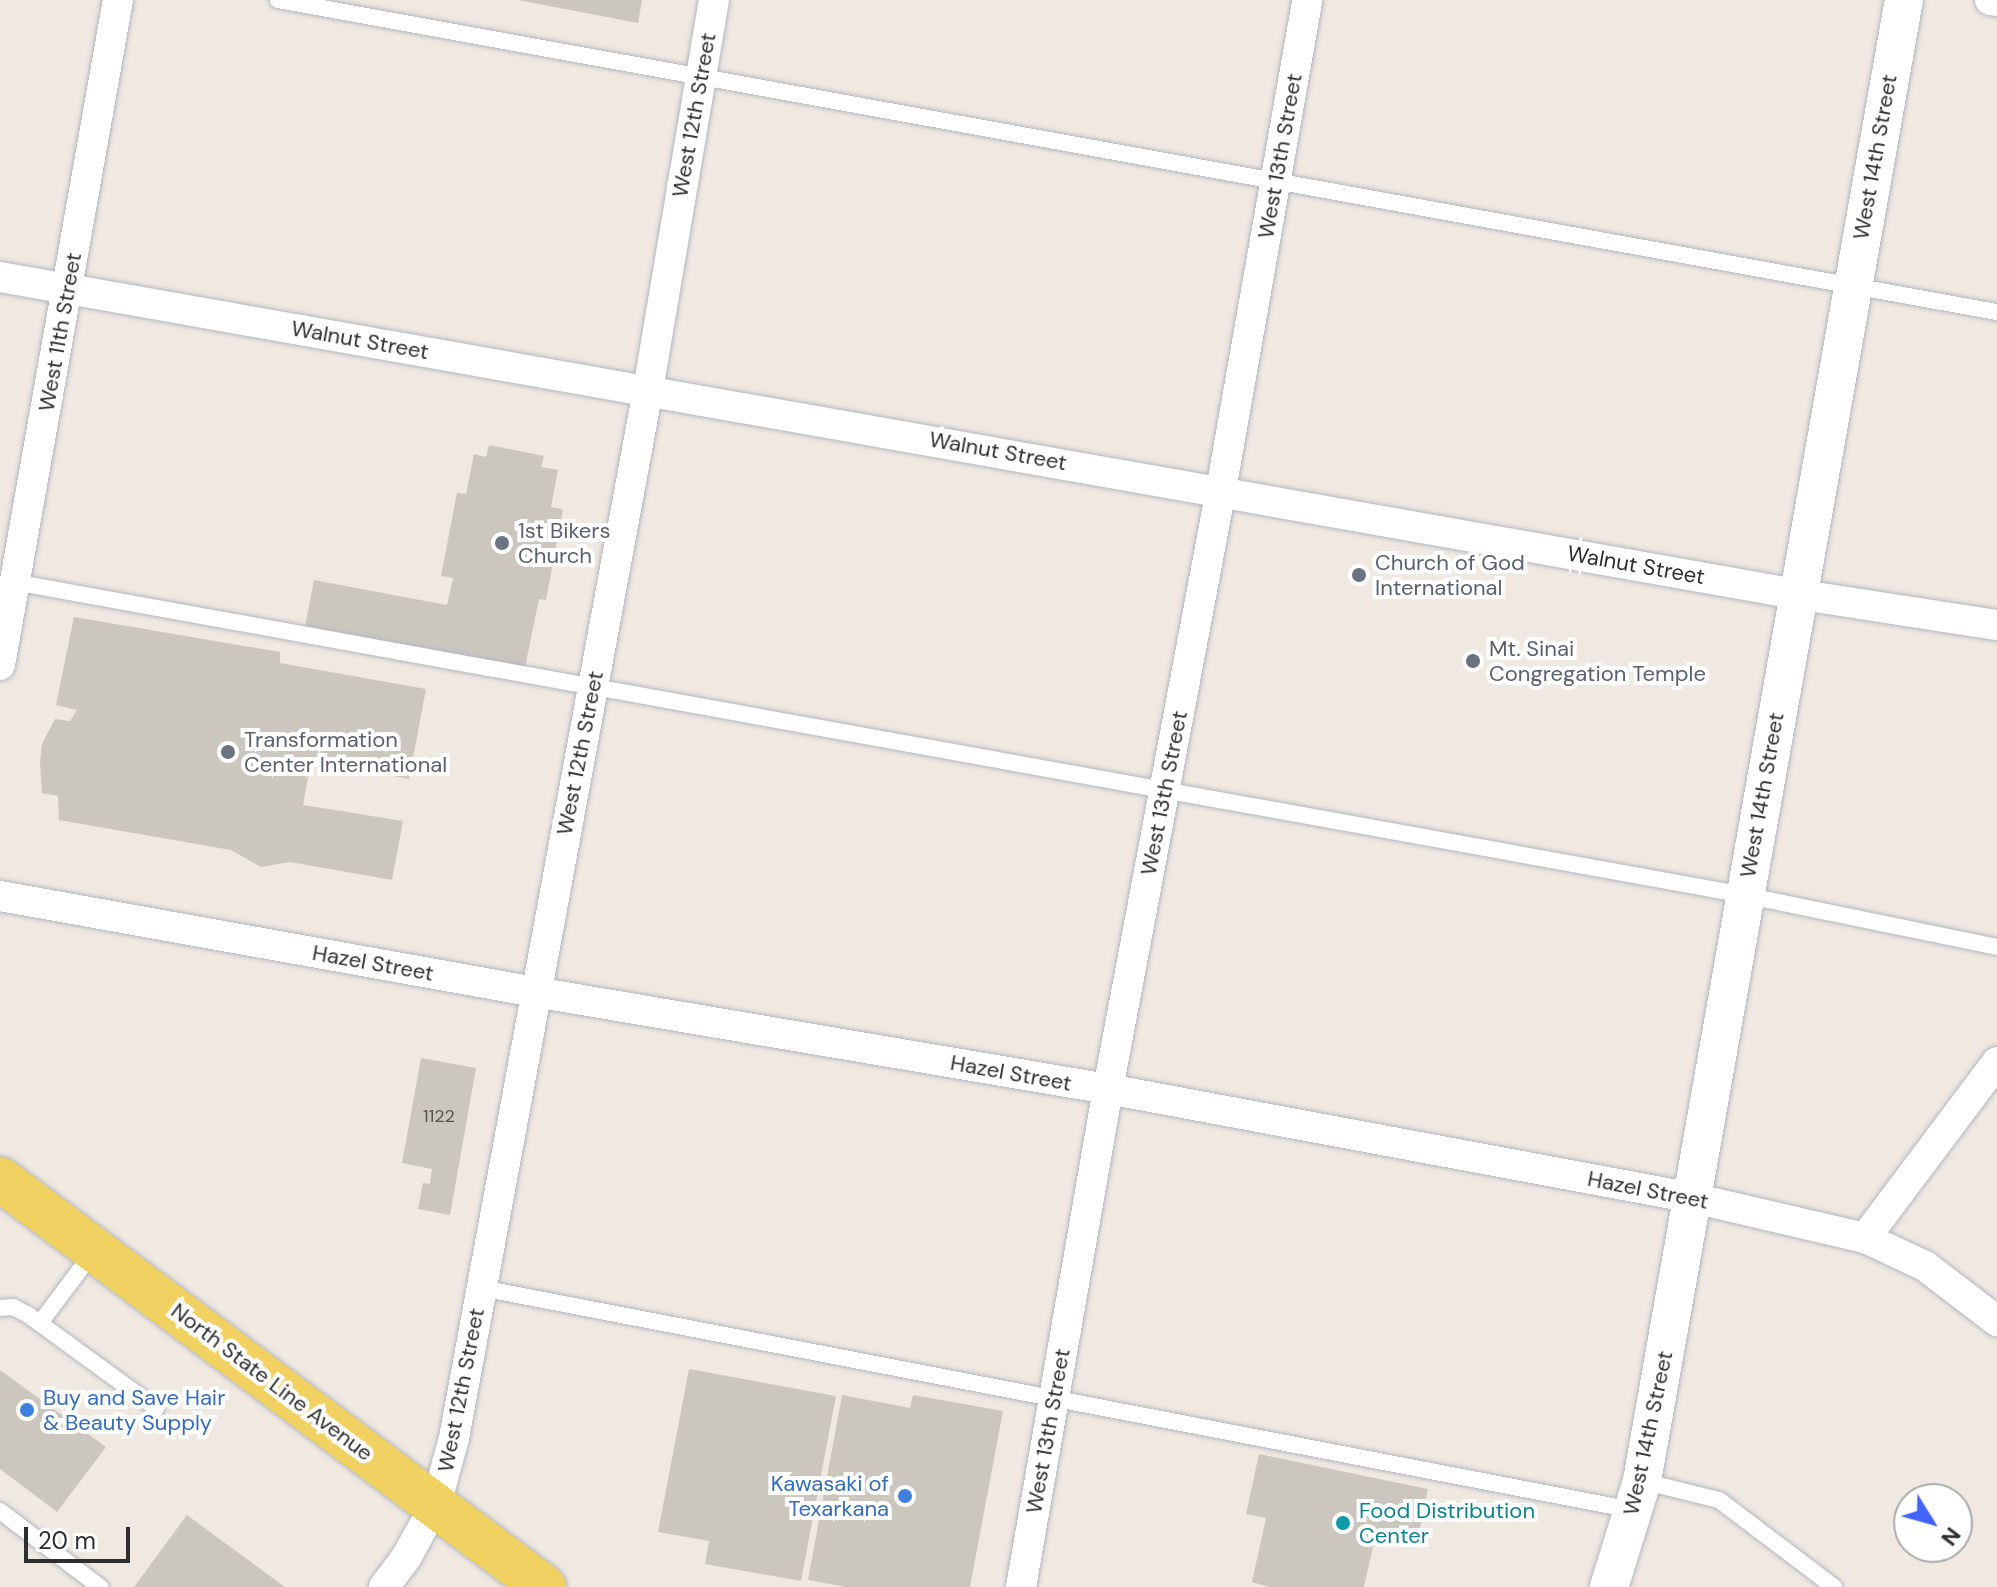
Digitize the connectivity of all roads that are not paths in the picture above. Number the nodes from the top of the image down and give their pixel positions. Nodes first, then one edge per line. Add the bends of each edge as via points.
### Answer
1 (118, 0) edge
2 (278, 0) edge
3 (714, 0) edge
4 (1307, 0) edge
5 (1904, 0) edge
6 (1990, 0) edge
7 (1997, 1) edge
8 (701, 78) junction
9 (1275, 182) junction
10 (0, 277) edge
11 (1851, 288) junction
12 (68, 290) junction
13 (1997, 312) edge
14 (648, 390) junction
15 (1221, 490) junction
16 (7, 580) edge
17 (1796, 594) junction
18 (1997, 625) edge
19 (0, 665) edge
20 (592, 686) junction
21 (1164, 790) junction
22 (1744, 895) junction
23 (0, 896) edge
24 (1997, 947) edge
25 (535, 992) junction
26 (1997, 1062) edge
27 (1108, 1089) junction
28 (0, 1180) edge
29 (1693, 1198) junction
30 (1865, 1238) junction
31 (95, 1250) junction
32 (481, 1288) junction
33 (0, 1308) edge
34 (1997, 1321) edge
35 (40, 1323) junction
36 (1054, 1396) junction
37 (156, 1408) dead end
38 (1638, 1496) junction
39 (436, 1504) junction
40 (0, 1511) edge
41 (100, 1587) edge
42 (384, 1587) edge
43 (544, 1587) edge
44 (1021, 1587) edge
45 (1609, 1587) edge
46 (1834, 1587) edge

1 - 12 street, West 11th Street
2 - 8 lane
3 - 8 street, West 12th Street
4 - 9 street, West 13th Street
5 - 11 street, West 14th Street
6 - 7 street
8 - 9 lane
8 - 14 street, West 12th Street
9 - 11 lane
9 - 15 street, West 13th Street
10 - 12 street, Walnut Street
11 - 13 lane
11 - 17 street, West 14th Street
12 - 14 street, Walnut Street
12 - 16 street, West 11th Street
14 - 15 street, Walnut Street
14 - 20 street, West 12th Street
15 - 17 street, Walnut Street
15 - 21 street, West 13th Street
16 - 19 street, West 11th Street
16 - 20 lane
17 - 18 street, Walnut Street
17 - 22 street, West 14th Street
20 - 21 lane
20 - 25 street, West 12th Street
21 - 22 lane
21 - 27 street, West 13th Street
22 - 24 lane
22 - 29 street, West 14th Street
23 - 25 street, Hazel Street
25 - 27 street, Hazel Street
25 - 32 street, West 12th Street
26 - 30 street
27 - 29 street, Hazel Street
27 - 36 street, West 13th Street
28 - 31 main road, North State Line Avenue
29 - 30 street, Hazel Street
29 - 38 street, West 14th Street
30 - 34 street, Hazel Street via 1925,1266
31 - 35 lane
31 - 39 main road, North State Line Avenue
32 - 36 lane
32 - 39 street, West 12th Street via 448,1468
33 - 35 lane via 13,1307
35 - 37 lane
36 - 38 lane
36 - 44 street, West 13th Street
38 - 45 street, West 14th Street
38 - 46 lane via 1719,1500
39 - 42 street, West 12th Street
39 - 43 main road, North State Line Avenue
40 - 41 lane

